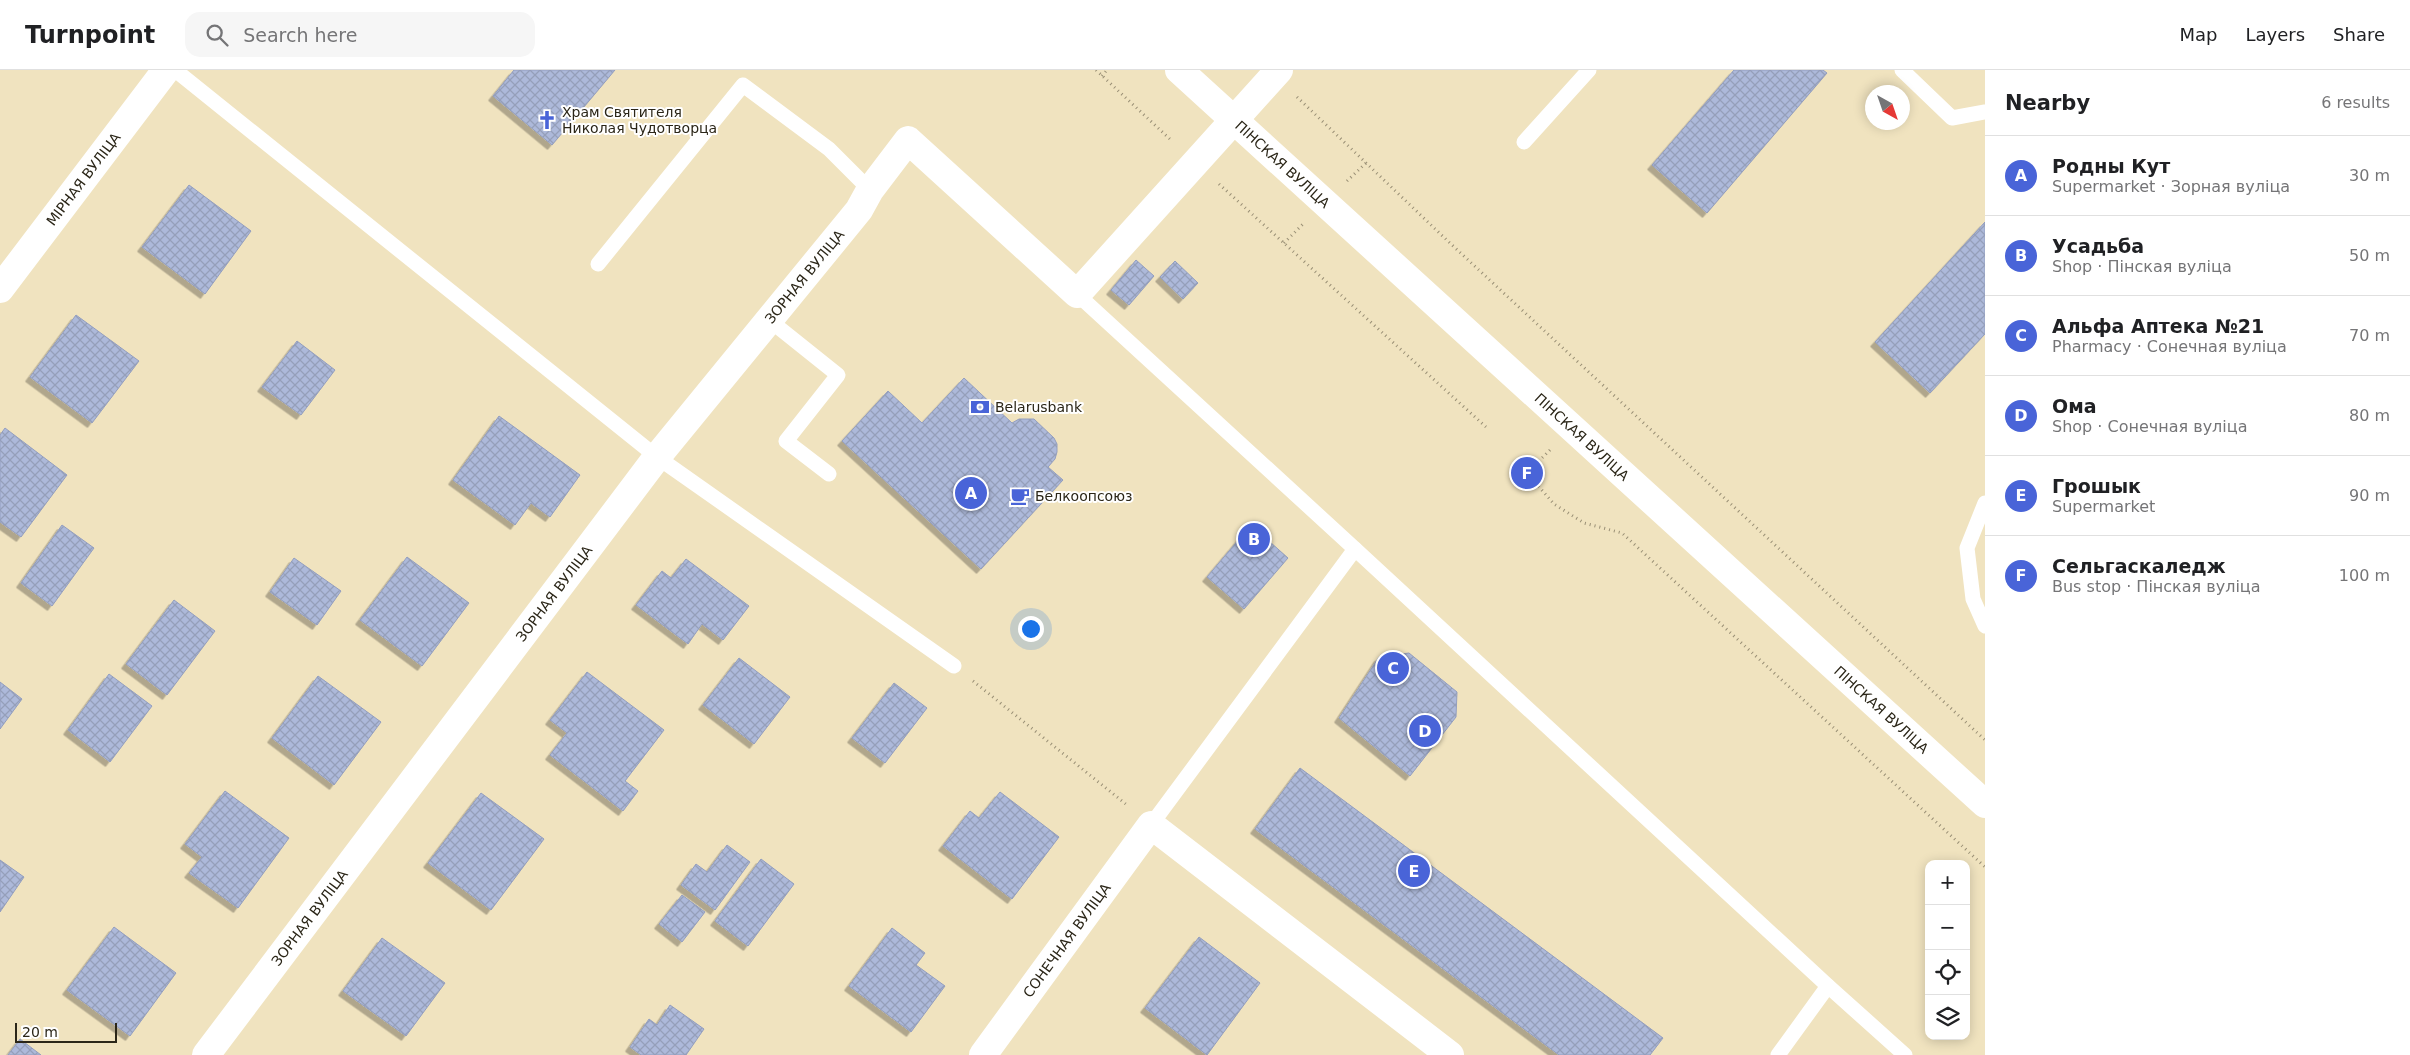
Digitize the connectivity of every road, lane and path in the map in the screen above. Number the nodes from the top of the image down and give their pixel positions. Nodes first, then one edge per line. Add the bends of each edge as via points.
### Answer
1 (166, 70) edge
2 (175, 70) edge
3 (1096, 70) edge
4 (1108, 70) edge
5 (1179, 70) edge
6 (1589, 70) edge
7 (1902, 70) edge
8 (1277, 72) edge
9 (1102, 76) junction
10 (1985, 112) edge
11 (1233, 119) junction
12 (1524, 142) dead end
13 (1195, 162) junction
14 (870, 190) junction
15 (598, 264) dead end
16 (0, 289) edge
17 (1077, 294) junction
18 (768, 319) junction
19 (1486, 428) dead end
20 (657, 457) junction
21 (1527, 473) dead end
22 (829, 474) dead end
23 (1985, 503) edge
24 (1356, 548) junction
25 (1985, 626) edge
26 (954, 666) joint
27 (1985, 740) edge
28 (1985, 804) edge
29 (1151, 825) junction
30 (1985, 867) edge
31 (1828, 986) junction
32 (206, 1055) edge
33 (983, 1055) edge
34 (1450, 1055) edge
35 (1778, 1055) edge
36 (1905, 1055) edge

1 - 16 street, МІРНАЯ ВУЛІЦА
2 - 20 lane
3 - 9 path
4 - 9 path
5 - 11 street, ПІНСКАЯ ВУЛІЦА
6 - 12 lane
7 - 10 lane via 1952,118
8 - 11 street
8 - 27 path via 1452,245
9 - 13 path
11 - 13 street
11 - 28 street, ПІНСКАЯ ВУЛІЦА
13 - 17 street
13 - 19 path
14 - 15 lane via 829,150 743,84
14 - 17 street, ЗОРНАЯ ВУЛІЦА via 908,140
14 - 18 street, ЗОРНАЯ ВУЛІЦА via 858,210
17 - 24 lane
18 - 20 street, ЗОРНАЯ ВУЛІЦА
18 - 22 lane via 838,375 786,442
20 - 26 lane
20 - 32 street, ЗОРНАЯ ВУЛІЦА
21 - 30 path via 1554,504 1576,518 1622,533
23 - 25 lane via 1967,548 1973,599
24 - 29 lane
24 - 31 lane
26 - 29 path
29 - 33 street, СОНЕЧНАЯ ВУЛІЦА
29 - 34 street
31 - 35 lane
31 - 36 lane

